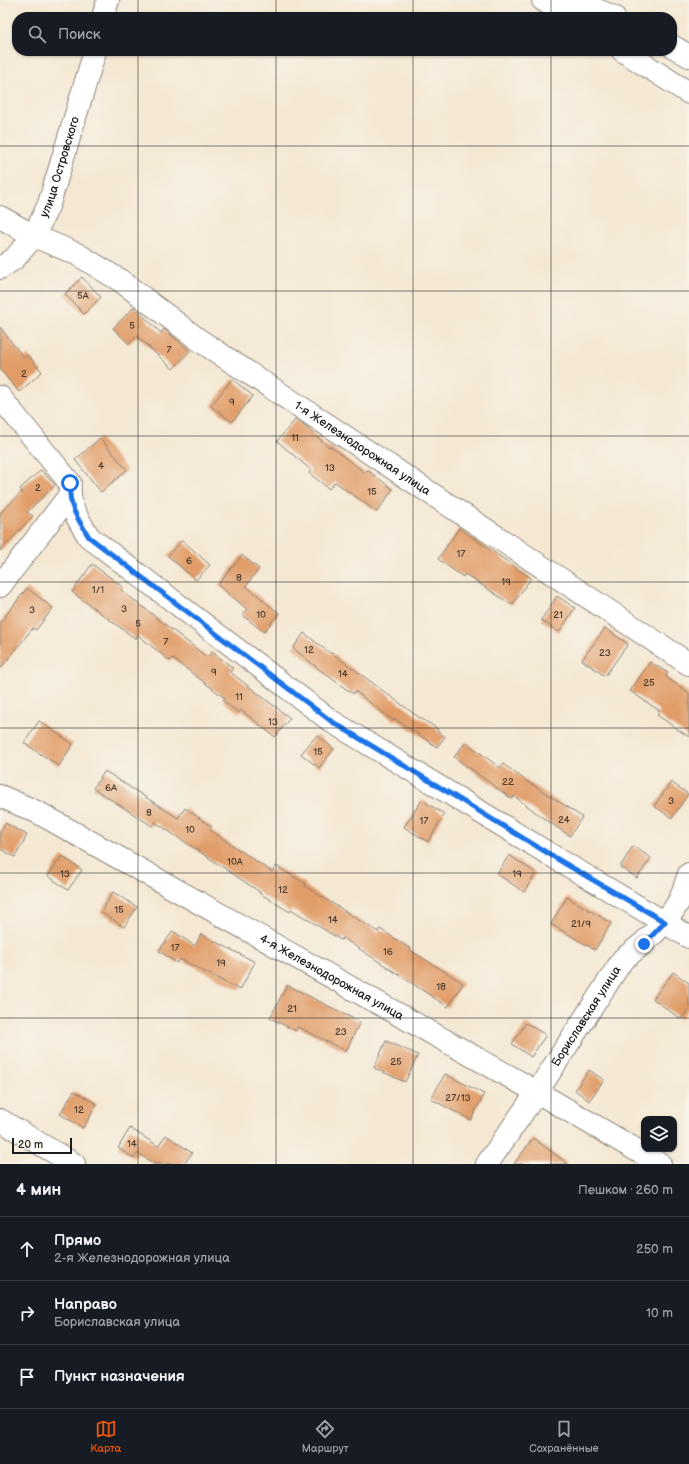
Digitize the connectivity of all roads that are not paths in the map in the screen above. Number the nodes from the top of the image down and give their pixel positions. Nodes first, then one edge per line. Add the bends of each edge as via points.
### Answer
1 (108, 0) edge
2 (543, 0) edge
3 (574, 0) edge
4 (104, 12) edge
5 (562, 12) edge
6 (602, 12) edge
7 (677, 49) edge
8 (93, 56) edge
9 (631, 56) edge
10 (689, 56) edge
11 (689, 93) edge
12 (0, 217) edge
13 (34, 236) junction
14 (0, 268) edge
15 (0, 397) edge
16 (69, 496) junction
17 (0, 586) edge
18 (689, 664) edge
19 (0, 796) edge
20 (689, 874) edge
21 (665, 922) junction
22 (689, 937) edge
23 (537, 1092) junction
24 (0, 1120) edge
25 (74, 1164) edge
26 (487, 1164) edge
27 (660, 1164) edge

1 - 4 street
2 - 5 street
3 - 6 street
7 - 10 street
8 - 13 street, улица Островского via 49,204
9 - 11 street
12 - 13 street, 1-я Железнодорожная улица
13 - 14 street, улица Островского via 14,259
13 - 18 street, 1-я Железнодорожная улица via 77,254 121,280 199,340
15 - 16 street via 70,483
16 - 17 street
16 - 21 street via 74,512 89,537 331,721
19 - 23 street, 4-я Железнодорожная улица via 37,812
20 - 21 street, Бориславская улица via 679,901
21 - 22 street
21 - 23 street, Бориславская улица via 644,944 623,959
23 - 26 street, Бориславская улица
23 - 27 street, 4-я Железнодорожная улица
24 - 25 street

